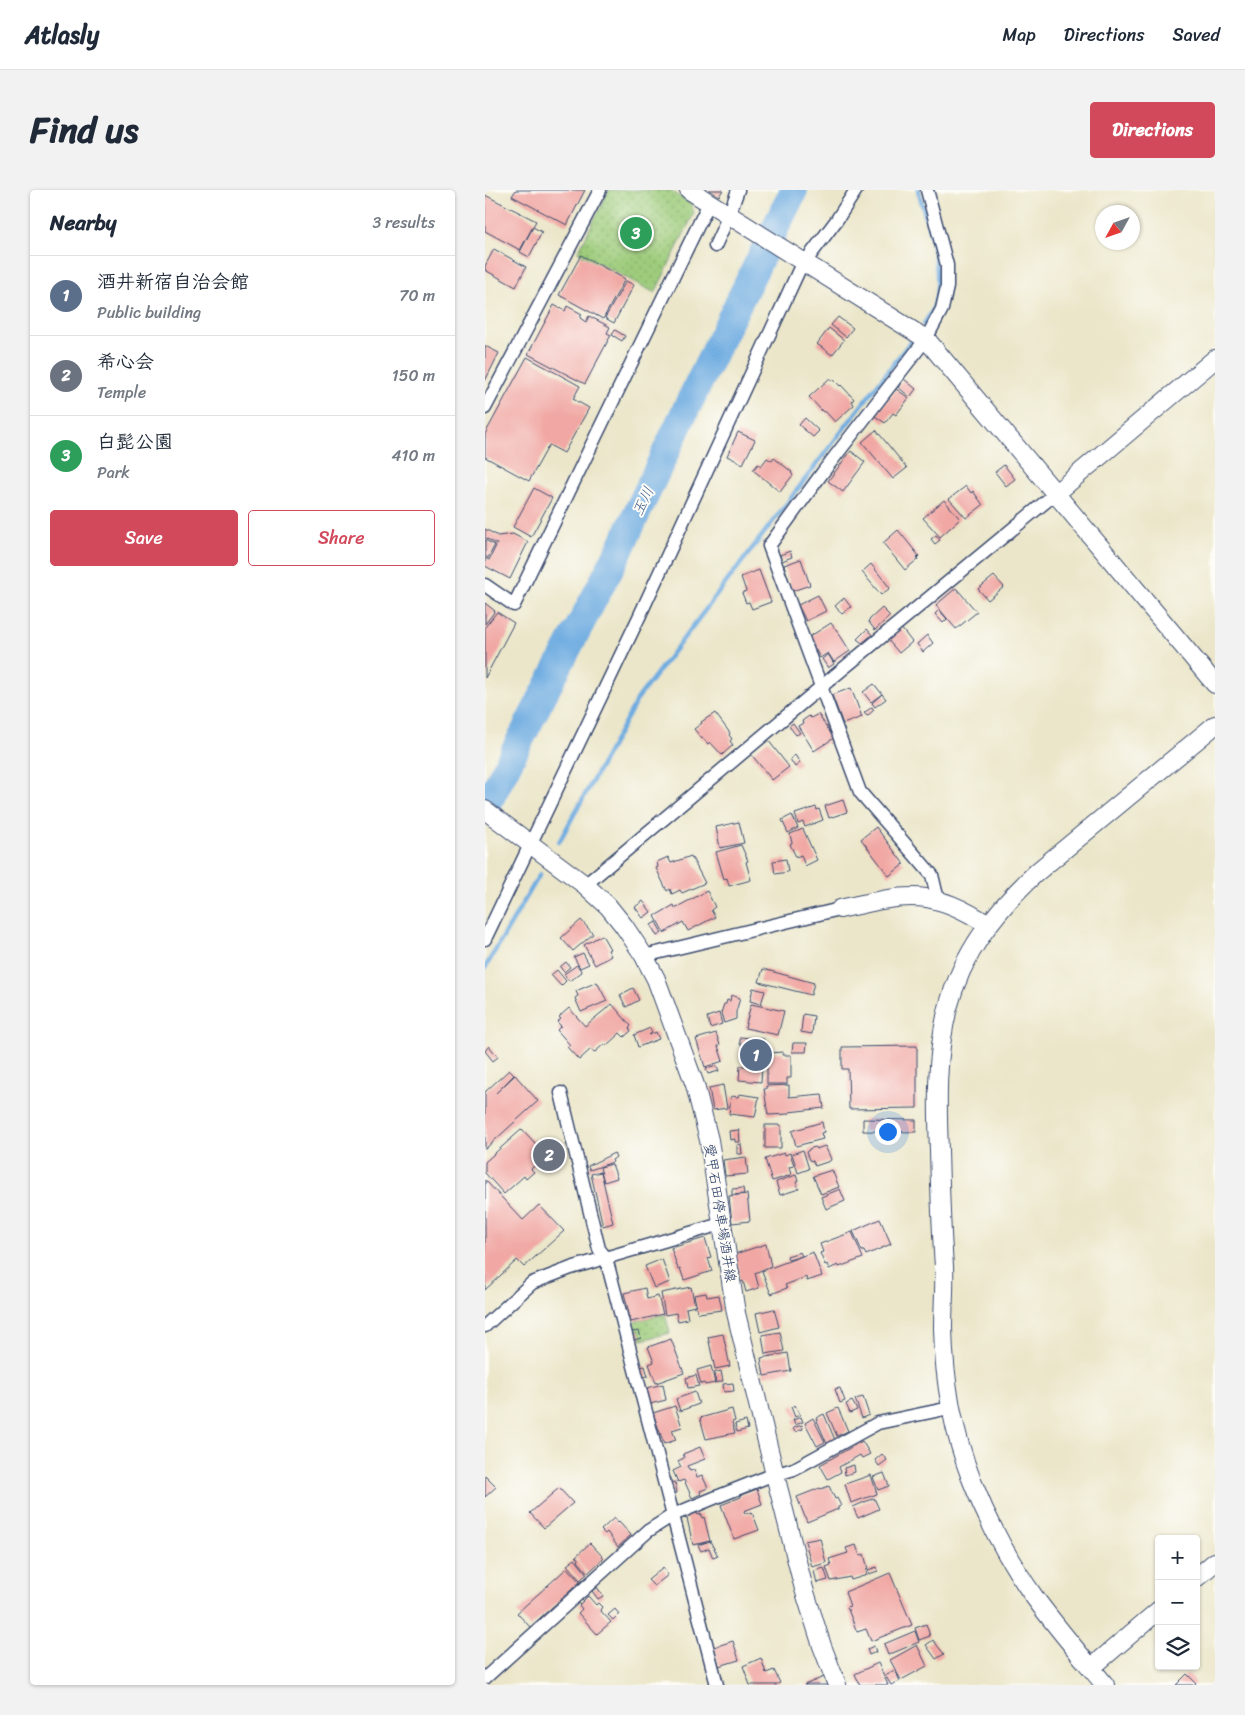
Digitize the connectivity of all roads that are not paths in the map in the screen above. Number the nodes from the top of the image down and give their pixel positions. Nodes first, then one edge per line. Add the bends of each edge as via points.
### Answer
1 (600, 190) edge
2 (689, 190) edge
3 (738, 190) edge
4 (856, 190) edge
5 (927, 190) edge
6 (709, 203) junction
7 (733, 217) junction
8 (715, 246) dead end
9 (801, 260) junction
10 (926, 339) junction
11 (1215, 359) edge
12 (485, 408) edge
13 (1055, 494) junction
14 (485, 585) edge
15 (1215, 684) edge
16 (821, 687) junction
17 (1215, 725) edge
18 (485, 810) edge
19 (531, 844) junction
20 (585, 885) junction
21 (938, 900) junction
22 (840, 908) joint
23 (987, 925) junction
24 (485, 939) edge
25 (644, 956) junction
26 (561, 1093) dead end
27 (721, 1224) junction
28 (606, 1258) junction
29 (485, 1326) edge
30 (950, 1408) junction
31 (775, 1475) junction
32 (673, 1515) junction
33 (1215, 1562) edge
34 (1200, 1575) edge
35 (1155, 1613) edge
36 (1091, 1668) junction
37 (485, 1678) edge
38 (717, 1685) edge
39 (837, 1685) edge
40 (1105, 1685) edge

1 - 12 street
2 - 6 street
3 - 7 street
4 - 9 street via 836,221
5 - 10 street via 947,265 947,287 942,309
6 - 7 street
6 - 14 street via 514,605
7 - 8 street
7 - 9 street
9 - 10 street
9 - 19 street via 644,606
10 - 13 street
10 - 16 street via 769,546
11 - 13 street
13 - 15 street
13 - 16 street
16 - 20 street
16 - 21 street via 860,792 932,875
17 - 23 street via 1037,872
18 - 19 street, 愛甲石田停車場酒井線
19 - 20 street, 愛甲石田停車場酒井線
19 - 24 street
20 - 25 street, 愛甲石田停車場酒井線 via 619,919
21 - 22 street via 894,897
21 - 23 street via 973,915
22 - 25 street
23 - 30 street via 966,963 948,1007 937,1071 943,1328
25 - 27 street, 愛甲石田停車場酒井線 via 657,979 695,1086 709,1140
26 - 28 street via 599,1249
27 - 28 street
27 - 31 street, 愛甲石田停車場酒井線 via 736,1313
28 - 29 street via 532,1283
28 - 32 street
30 - 31 street via 877,1423 794,1469
30 - 36 street via 972,1482 1000,1541 1036,1600
31 - 32 street
31 - 39 street, 愛甲石田停車場酒井線 via 804,1589
32 - 37 street via 648,1531
32 - 38 street
33 - 34 street
35 - 36 street
36 - 40 street

